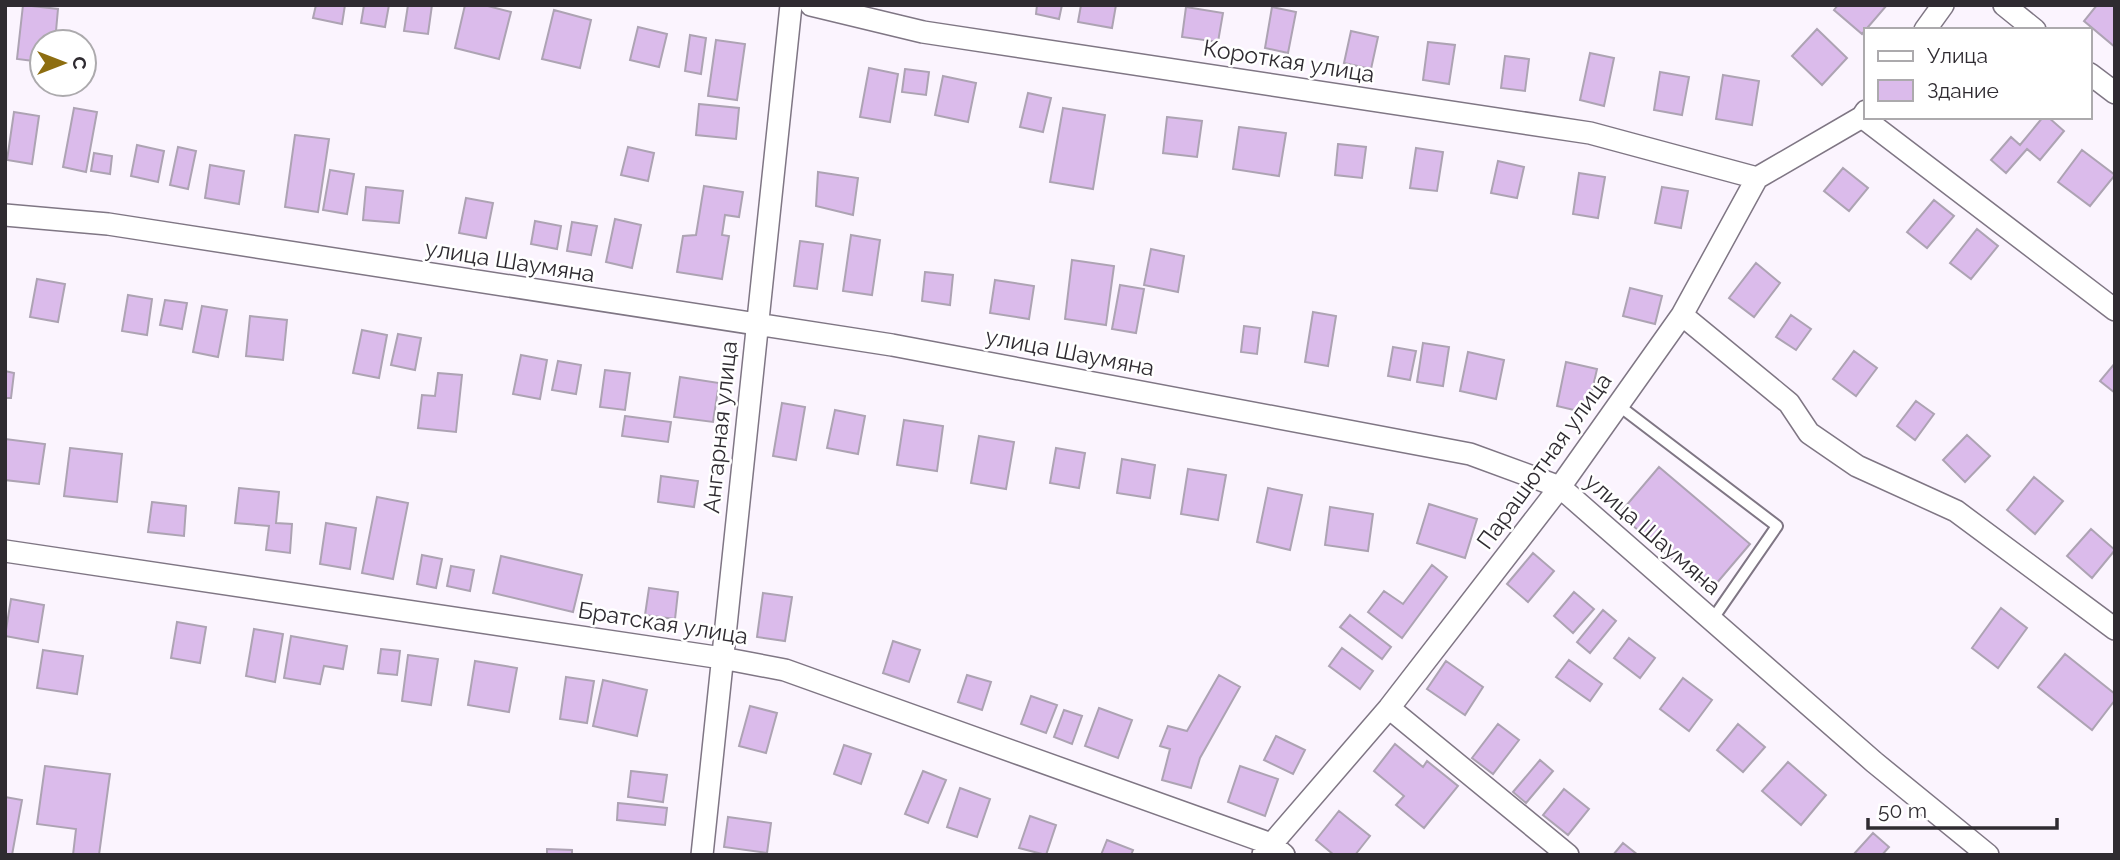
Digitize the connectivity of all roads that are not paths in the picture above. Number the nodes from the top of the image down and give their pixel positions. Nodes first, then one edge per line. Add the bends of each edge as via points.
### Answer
1 (791, 5) edge
2 (810, 5) edge
3 (1943, 5) edge
4 (2004, 5) edge
5 (1927, 28) edge
6 (2033, 28) edge
7 (2092, 76) edge
8 (2115, 93) edge
9 (1864, 114) edge
10 (1870, 119) edge
11 (1757, 178) junction
12 (5, 215) edge
13 (2115, 310) edge
14 (1682, 315) junction
15 (757, 327) junction
16 (1619, 405) junction
17 (1560, 487) junction
18 (5, 551) edge
19 (1712, 620) junction
20 (2115, 629) edge
21 (722, 658) junction
22 (1389, 708) junction
23 (1272, 851) edge
24 (702, 855) edge
25 (1568, 855) edge
26 (1989, 855) edge

1 - 15 street, Ангарная улица
2 - 11 street, Короткая улица via 923,32 1590,133
3 - 5 street
4 - 6 street
7 - 8 street
9 - 11 street
10 - 13 street
11 - 14 street, Парашютная улица
12 - 15 street, улица Шаумяна via 108,224
14 - 16 street, Парашютная улица
14 - 20 street via 1789,403 1809,433 1857,466 1956,511
15 - 17 street, улица Шаумяна via 892,345 1470,454
15 - 21 street, Ангарная улица
16 - 17 street, Парашютная улица
16 - 19 lane via 1777,526
17 - 19 street, улица Шаумяна
17 - 22 street, Парашютная улица
18 - 21 street, Братская улица
19 - 26 street, улица Шаумяна via 1888,774
21 - 23 street, Братская улица via 785,670
21 - 24 street, Ангарная улица
22 - 23 street, Парашютная улица
22 - 25 street

